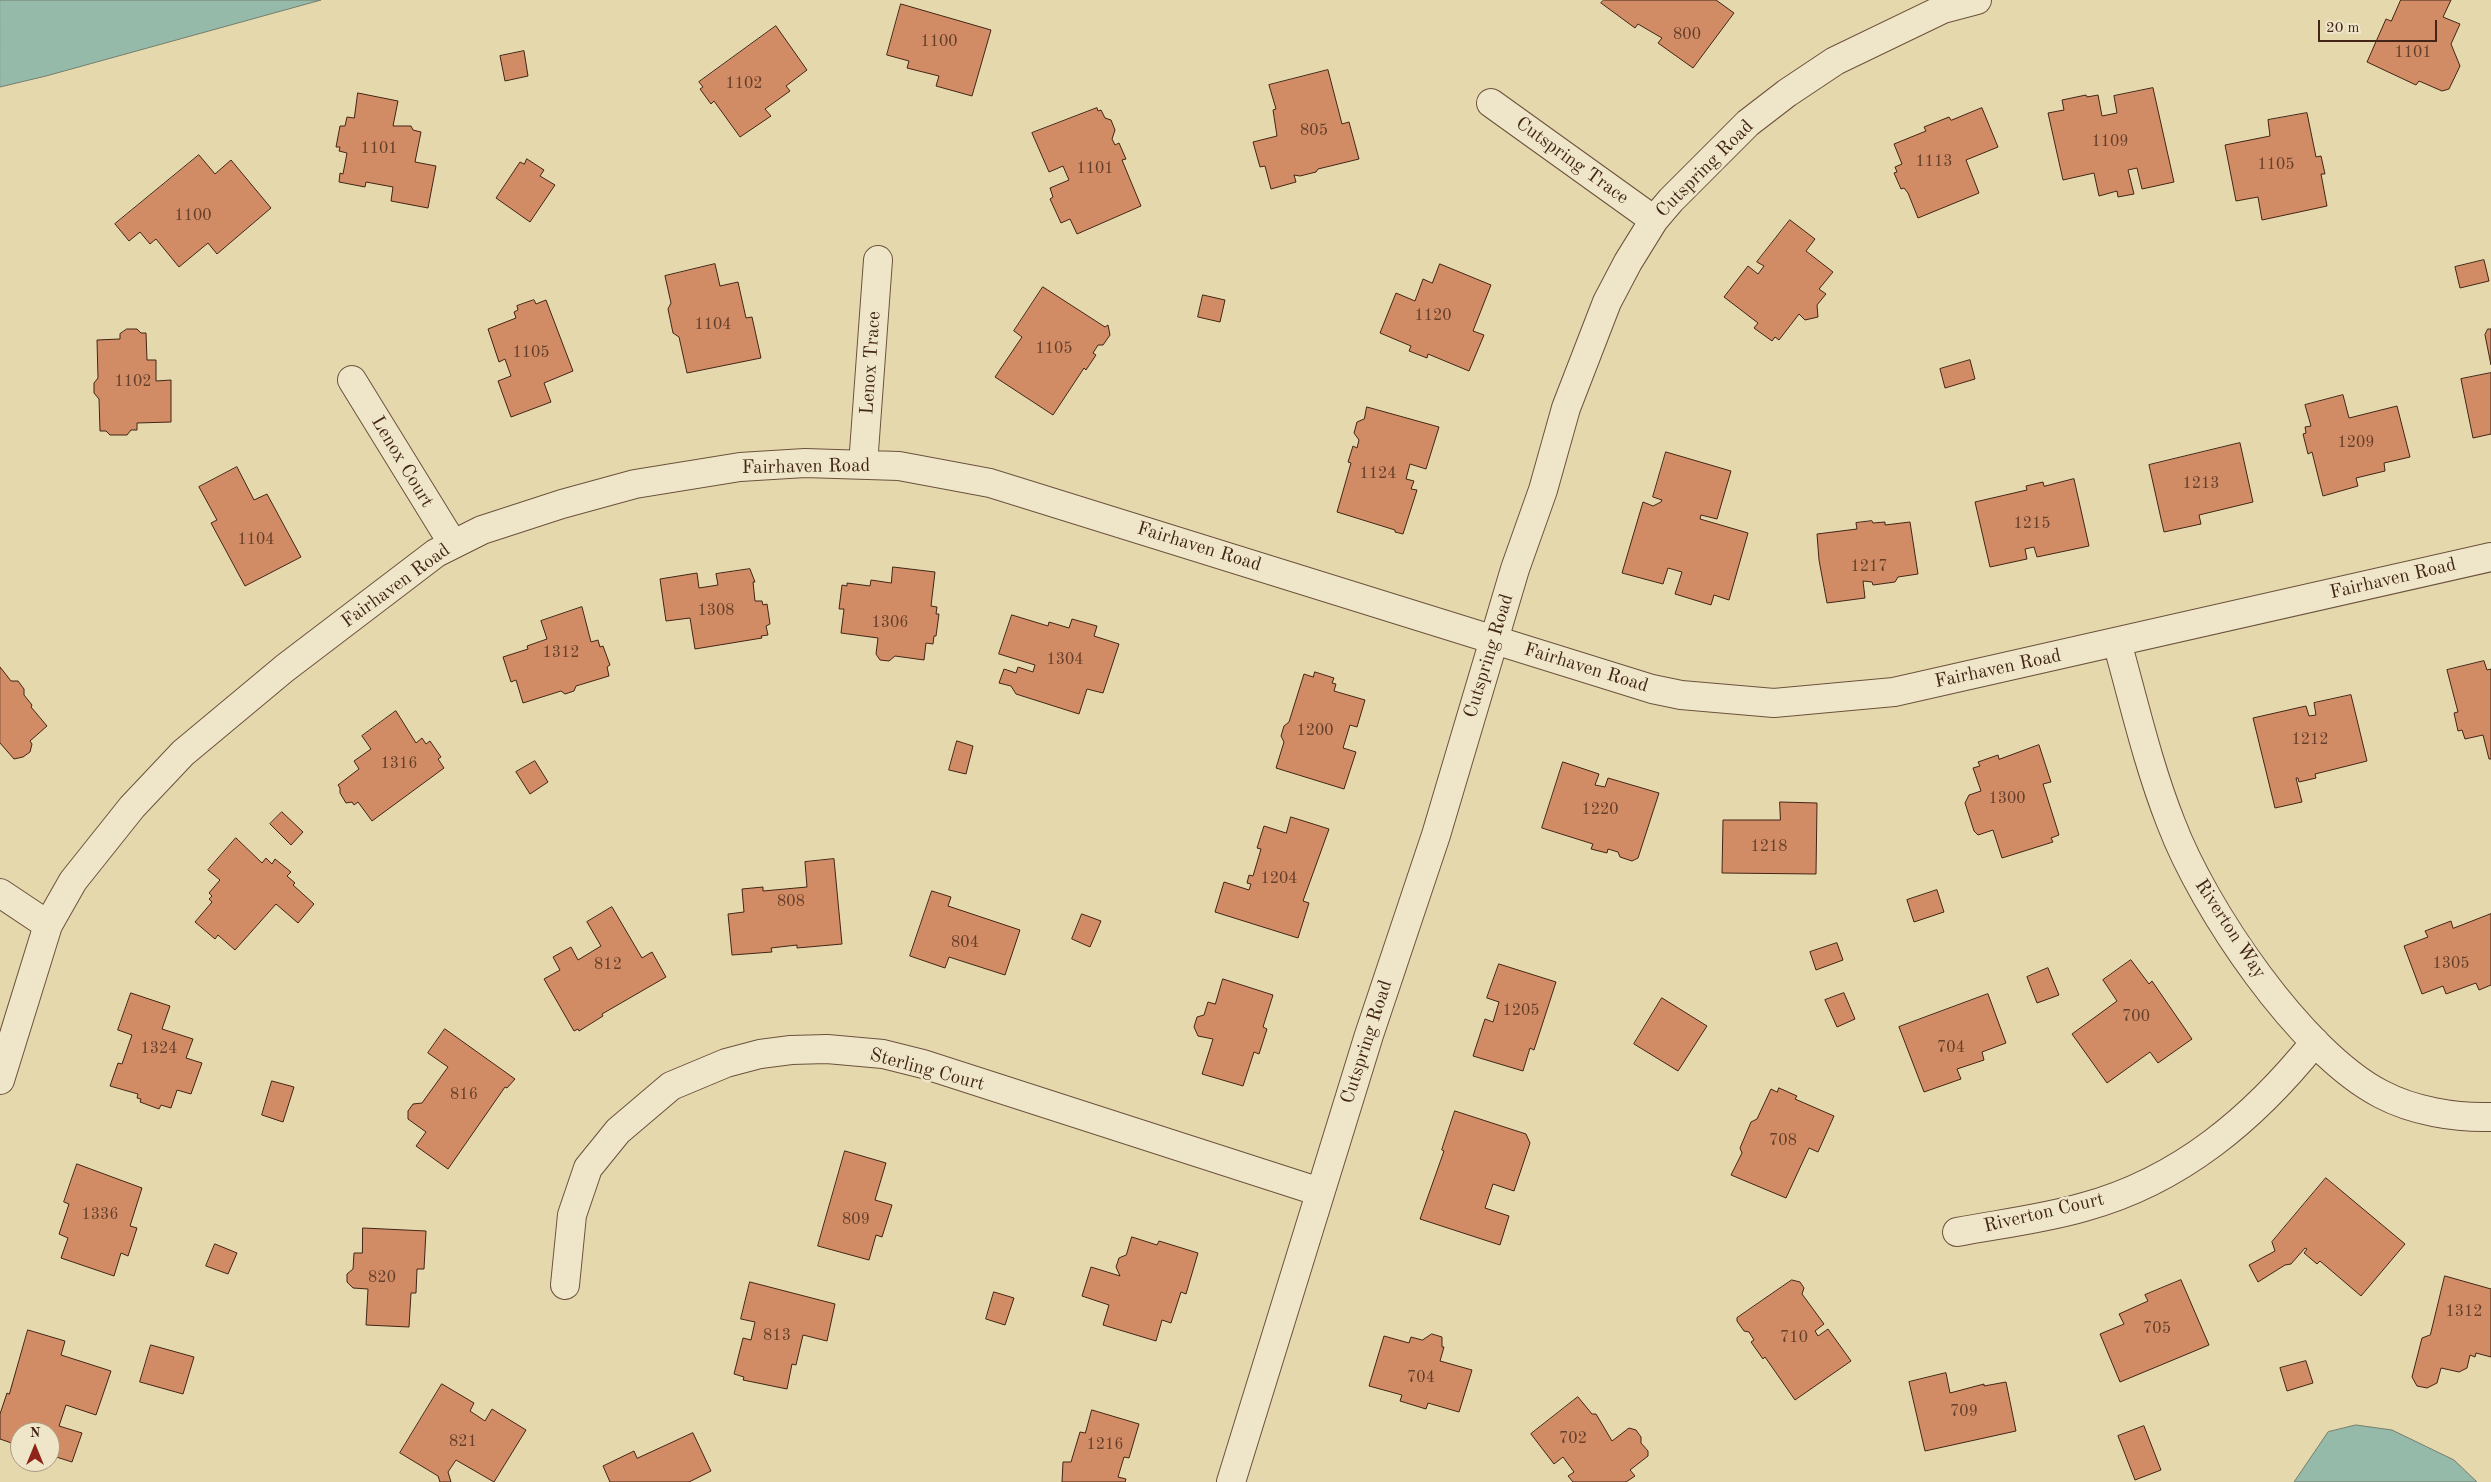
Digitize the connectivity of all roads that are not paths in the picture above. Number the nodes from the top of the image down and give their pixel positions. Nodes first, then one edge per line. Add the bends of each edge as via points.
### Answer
1 (1977, 0) edge
2 (1491, 103) dead end
3 (1654, 220) junction
4 (878, 260) dead end
5 (352, 380) dead end
6 (863, 465) junction
7 (453, 544) junction
8 (2491, 557) edge
9 (1494, 640) junction
10 (2117, 642) junction
11 (0, 893) edge
12 (48, 925) junction
13 (2315, 1042) junction
14 (0, 1080) edge
15 (2491, 1117) edge
16 (1320, 1192) junction
17 (1957, 1232) dead end
18 (565, 1285) dead end
19 (1231, 1482) edge

1 - 3 street, Cutspring Road via 1943,9 1835,61 1787,93 1748,123
2 - 3 street, Cutspring Trace
3 - 9 street, Cutspring Road via 1607,302 1566,408
4 - 6 street, Lenox Trace
5 - 7 street, Lenox Court
6 - 7 street, Fairhaven Road via 805,463 740,467 635,484 482,530
6 - 9 street, Fairhaven Road via 899,466 990,482
7 - 12 street, Fairhaven Road via 285,668 183,753 132,806 73,882
8 - 10 street, Fairhaven Road
9 - 10 street, Fairhaven Road via 1681,696 1774,703 1894,692
9 - 16 street, Cutspring Road via 1436,835
10 - 13 street, Riverton Way via 2148,758 2171,824 2191,868 2240,950 2292,1018
11 - 12 street
12 - 14 street, Fairhaven Road
13 - 15 street, Riverton Way via 2363,1084 2382,1095 2442,1113
13 - 17 street, Riverton Court via 2259,1106 2217,1142 2173,1172 2084,1207
16 - 18 street, Sterling Court via 923,1064 883,1054 827,1049 791,1050 760,1054 726,1064 671,1086 618,1130 588,1168 572,1215
16 - 19 street, Cutspring Road

